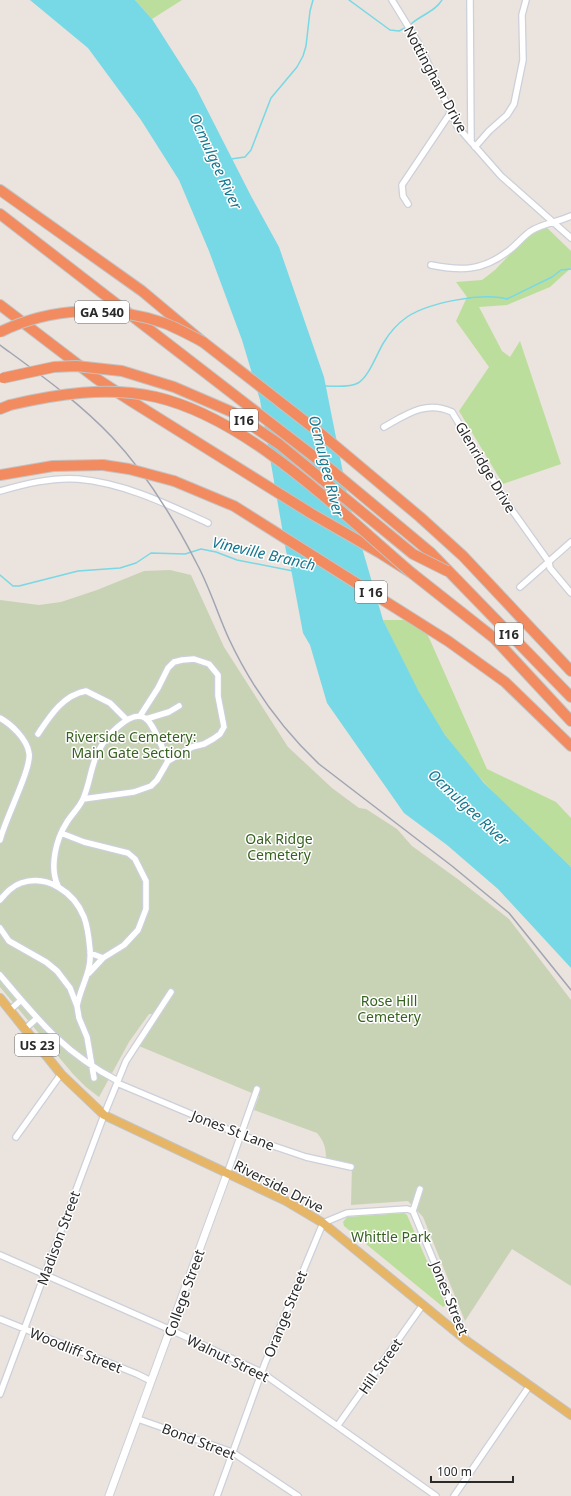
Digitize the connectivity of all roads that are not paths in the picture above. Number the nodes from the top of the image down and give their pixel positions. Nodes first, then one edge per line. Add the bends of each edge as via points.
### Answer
1 (392, 0) edge
2 (470, 0) edge
3 (526, 0) edge
4 (451, 112) junction
5 (471, 142) junction
6 (475, 147) junction
7 (0, 190) edge
8 (408, 204) dead end
9 (0, 214) edge
10 (571, 216) edge
11 (556, 223) junction
12 (571, 238) edge
13 (431, 265) dead end
14 (0, 305) edge
15 (0, 332) edge
16 (203, 342) junction
17 (1, 378) edge
18 (5, 407) edge
19 (384, 427) dead end
20 (0, 476) edge
21 (0, 491) edge
22 (208, 523) dead end
23 (571, 542) edge
24 (549, 562) junction
25 (447, 571) junction
26 (413, 574) junction
27 (520, 587) dead end
28 (571, 593) edge
29 (571, 671) edge
30 (571, 697) edge
31 (180, 706) dead end
32 (140, 716) junction
33 (0, 718) edge
34 (146, 719) junction
35 (127, 720) junction
36 (571, 721) edge
37 (38, 734) dead end
38 (571, 746) edge
39 (168, 761) junction
40 (83, 799) junction
41 (61, 833) junction
42 (0, 840) edge
43 (54, 873) junction
44 (44, 880) junction
45 (58, 886) junction
46 (0, 900) edge
47 (0, 928) edge
48 (90, 953) junction
49 (103, 958) junction
50 (89, 973) junction
51 (0, 975) edge
52 (70, 988) junction
53 (82, 988) junction
54 (171, 992) dead end
55 (0, 998) edge
56 (20, 1001) junction
57 (78, 1006) junction
58 (10, 1010) junction
59 (36, 1019) junction
60 (25, 1030) junction
61 (92, 1068) junction
62 (61, 1074) junction
63 (94, 1078) dead end
64 (117, 1082) junction
65 (257, 1089) dead end
66 (104, 1115) junction
67 (241, 1135) junction
68 (16, 1137) dead end
69 (351, 1166) dead end
70 (227, 1174) junction
71 (420, 1189) dead end
72 (414, 1211) junction
73 (323, 1223) junction
74 (0, 1255) edge
75 (44, 1274) junction
76 (422, 1306) junction
77 (0, 1319) edge
78 (24, 1329) junction
79 (170, 1330) junction
80 (467, 1341) junction
81 (261, 1372) junction
82 (151, 1381) junction
83 (530, 1385) junction
84 (0, 1394) edge
85 (571, 1415) edge
86 (138, 1419) junction
87 (338, 1425) junction
88 (232, 1452) junction
89 (110, 1496) edge
90 (217, 1496) edge
91 (298, 1496) edge
92 (436, 1496) edge
93 (454, 1496) edge

1 - 4 street, Nottingham Drive via 419,44
2 - 5 street
3 - 6 street via 522,15 523,60 514,104
4 - 5 street, Nottingham Drive via 457,126
4 - 8 street via 402,185 403,196
5 - 6 street, Nottingham Drive
6 - 11 street, Nottingham Drive via 501,176
7 - 16 highway, bridge via 142,291
9 - 25 highway via 205,371 370,502 430,552
10 - 11 street
11 - 12 street, Nottingham Drive
11 - 13 street via 544,224 532,230 508,252 491,263 474,269 450,269
14 - 26 highway, I 16, bridge via 97,379 215,455
15 - 16 highway, GA 540, bridge via 31,319 54,314 99,311 165,323
16 - 29 highway via 332,443 420,517 463,556
17 - 25 highway, I16, bridge via 54,367 76,366 122,371 174,387 232,412 279,444 413,554
18 - 26 highway, bridge via 59,395 102,392 155,397 199,413 228,427 300,477
19 - 24 street, Glenridge Drive via 431,406 452,412 509,506
20 - 38 highway, I 16, bridge via 53,466 103,465 174,481 234,506 448,641 505,682
21 - 22 street via 55,480 86,480 149,496
23 - 24 street
24 - 27 street
24 - 28 street, Glenridge Drive via 550,568
25 - 30 highway, I16
26 - 36 highway, I 16 via 494,638
31 - 34 street
32 - 34 street
32 - 35 street
32 - 39 street via 174,662 201,660 218,675 223,729 213,739 192,747
33 - 42 street via 15,730 29,752 27,768
34 - 39 street
35 - 37 street via 110,703 86,691 70,696 61,704
35 - 40 street via 98,750
39 - 40 street via 157,780 143,790
40 - 41 street
41 - 43 street
41 - 49 street via 84,842 128,853 143,873 147,895 144,919 130,939
43 - 44 street
43 - 45 street
44 - 45 street
44 - 46 street via 20,883 7,891
45 - 48 street via 71,897 84,916
47 - 52 street via 9,941 57,971
48 - 49 street
48 - 50 street
49 - 50 street
50 - 53 street
51 - 56 street, Jones St Lane
52 - 53 street
52 - 57 street
53 - 57 street
54 - 64 street, Madison Street via 129,1055
55 - 58 main road, Riverside Drive / US 23
56 - 58 street
56 - 59 street, Jones St Lane
57 - 61 street
58 - 60 main road, Riverside Drive / US 23
59 - 60 street
59 - 61 street, Jones St Lane via 68,1050
60 - 62 main road, Riverside Drive / US 23
61 - 63 street
61 - 64 street, Jones St Lane
62 - 66 main road, Riverside Drive / US 23
62 - 68 street
64 - 66 street, Madison Street
64 - 67 street, Jones St Lane
65 - 67 street, College Street
66 - 70 main road, Riverside Drive / US 23
66 - 75 street, Madison Street
67 - 69 street, Jones St Lane via 306,1157
67 - 70 street, College Street
70 - 73 main road, Riverside Drive / US 23 via 286,1201
70 - 79 street, College Street
71 - 72 street
72 - 73 street via 407,1209 347,1214
72 - 80 street, Jones Street
73 - 76 main road, Riverside Drive / US 23
73 - 81 street, Orange Street
74 - 75 street, Walnut Street
75 - 78 street, Madison Street
75 - 79 street, Walnut Street
76 - 80 main road, Riverside Drive / US 23
76 - 87 street, Hill Street
77 - 78 street, Woodliff Street
78 - 82 street, Woodliff Street
78 - 84 street, Madison Street
79 - 81 street, Walnut Street
79 - 82 street, College Street
80 - 83 main road, Riverside Drive / US 23
81 - 87 street, Walnut Street
81 - 88 street, Orange Street
82 - 86 street, College Street
83 - 85 main road, Riverside Drive / US 23
83 - 93 street
86 - 88 street, Bond Street
86 - 89 street, College Street
87 - 92 street, Walnut Street
88 - 90 street, Orange Street
88 - 91 street, Bond Street

